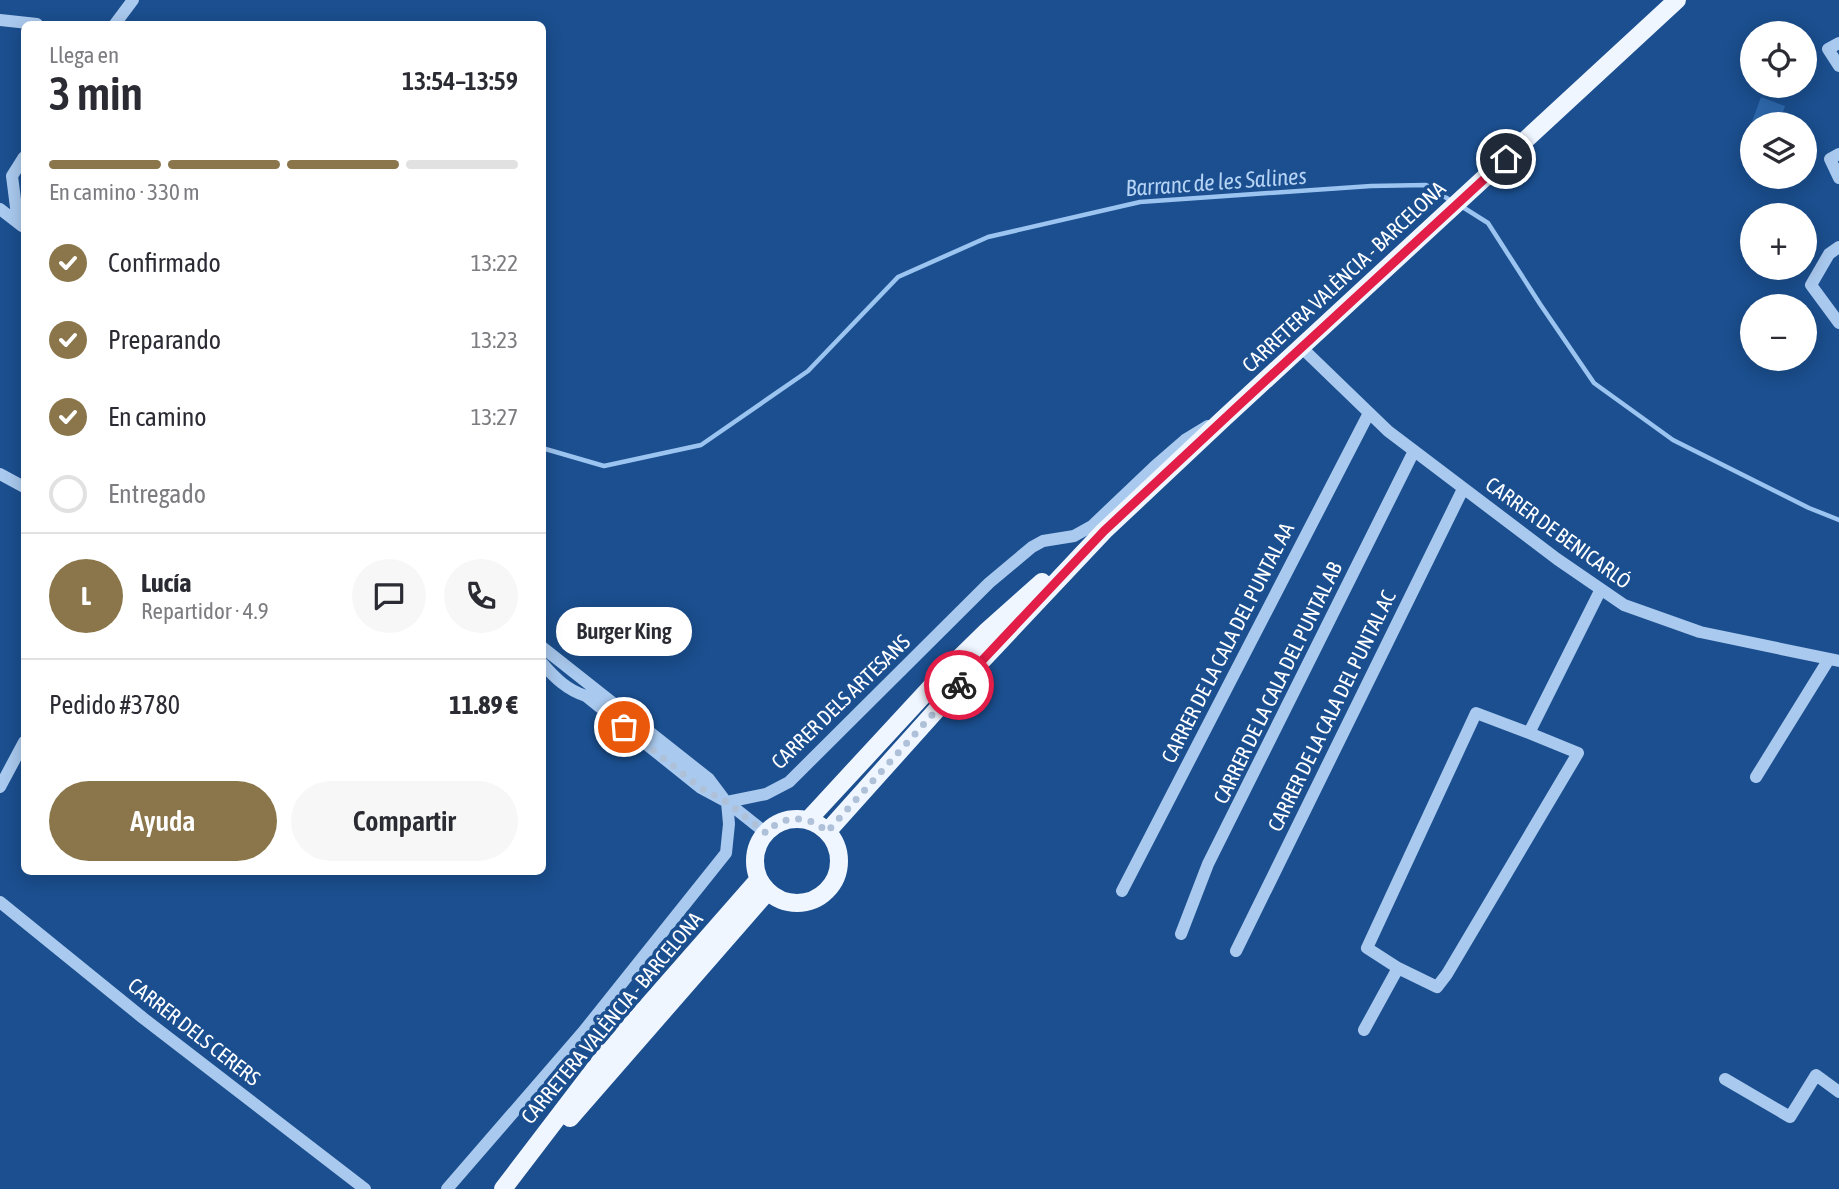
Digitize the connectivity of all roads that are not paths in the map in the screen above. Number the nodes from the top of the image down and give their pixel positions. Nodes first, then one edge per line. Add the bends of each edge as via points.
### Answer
1 (133, 0) edge
2 (1677, 0) edge
3 (0, 20) edge
4 (117, 21) edge
5 (21, 22) edge
6 (1839, 43) edge
7 (1839, 66) edge
8 (1839, 154) edge
9 (21, 160) edge
10 (6, 176) edge
11 (1839, 178) edge
12 (0, 209) edge
13 (21, 226) edge
14 (1839, 247) edge
15 (1839, 323) edge
16 (1301, 347) junction
17 (1369, 413) junction
18 (1222, 420) junction
19 (1414, 451) junction
20 (0, 474) edge
21 (21, 485) edge
22 (1464, 489) junction
23 (1104, 531) junction
24 (1601, 589) junction
25 (546, 650) edge
26 (1834, 660) edge
27 (546, 665) edge
28 (546, 667) edge
29 (576, 674) junction
30 (1530, 733) junction
31 (21, 748) edge
32 (1756, 777) dead end
33 (0, 787) edge
34 (727, 802) junction
35 (808, 820) junction
36 (827, 832) junction
37 (766, 833) junction
38 (763, 885) junction
39 (1122, 891) dead end
40 (0, 902) edge
41 (1181, 934) dead end
42 (1236, 951) dead end
43 (1398, 968) junction
44 (1364, 1030) dead end
45 (1725, 1079) dead end
46 (1839, 1092) edge
47 (365, 1189) edge
48 (447, 1189) edge
49 (505, 1189) edge

1 - 4 street
2 - 16 main road, CARRETERA VALÈNCIA - BARCELONA
3 - 5 street
6 - 7 street via 1828,50
8 - 11 street via 1830,159
9 - 10 street
10 - 13 street
12 - 13 street
14 - 15 street via 1829,254 1811,285
16 - 17 street, CARRER DE BENICARLÓ
16 - 18 main road, CARRETERA VALÈNCIA - BARCELONA
17 - 19 street, CARRER DE BENICARLÓ
17 - 39 street, CARRER DE LA CALA DEL PUNTAL AA
18 - 23 main road, CARRETERA VALÈNCIA - BARCELONA
18 - 34 street, CARRER DELS ARTESANS via 1185,440 1092,526 1032,547 989,583 789,782 766,794
19 - 22 street, CARRER DE BENICARLÓ
19 - 41 street, CARRER DE LA CALA DEL PUNTAL AB via 1208,864
20 - 21 street
22 - 24 street, CARRER DE BENICARLÓ
22 - 42 street, CARRER DE LA CALA DEL PUNTAL AC
23 - 35 main road, CARRETERA VALÈNCIA - BARCELONA via 987,631
23 - 36 main road, CARRETERA VALÈNCIA - BARCELONA
24 - 26 street, CARRER DE BENICARLÓ via 1623,605 1700,632
24 - 30 street
25 - 29 street
26 - 32 street
27 - 29 street via 560,675
28 - 34 street via 701,788
29 - 34 street via 709,779
30 - 43 street via 1476,713 1367,948
30 - 43 street via 1578,753 1437,987
31 - 33 street
34 - 37 street
34 - 48 street via 726,853 583,1032
35 - 36 main road
35 - 37 main road via 783,821
36 - 38 main road via 838,850 839,864 829,888 806,902 792,902 779,899
37 - 38 main road via 755,866
38 - 49 main road, CARRETERA VALÈNCIA - BARCELONA via 609,1050
40 - 47 street, CARRER DELS CERERS
43 - 44 street
45 - 46 street via 1790,1117 1816,1075

